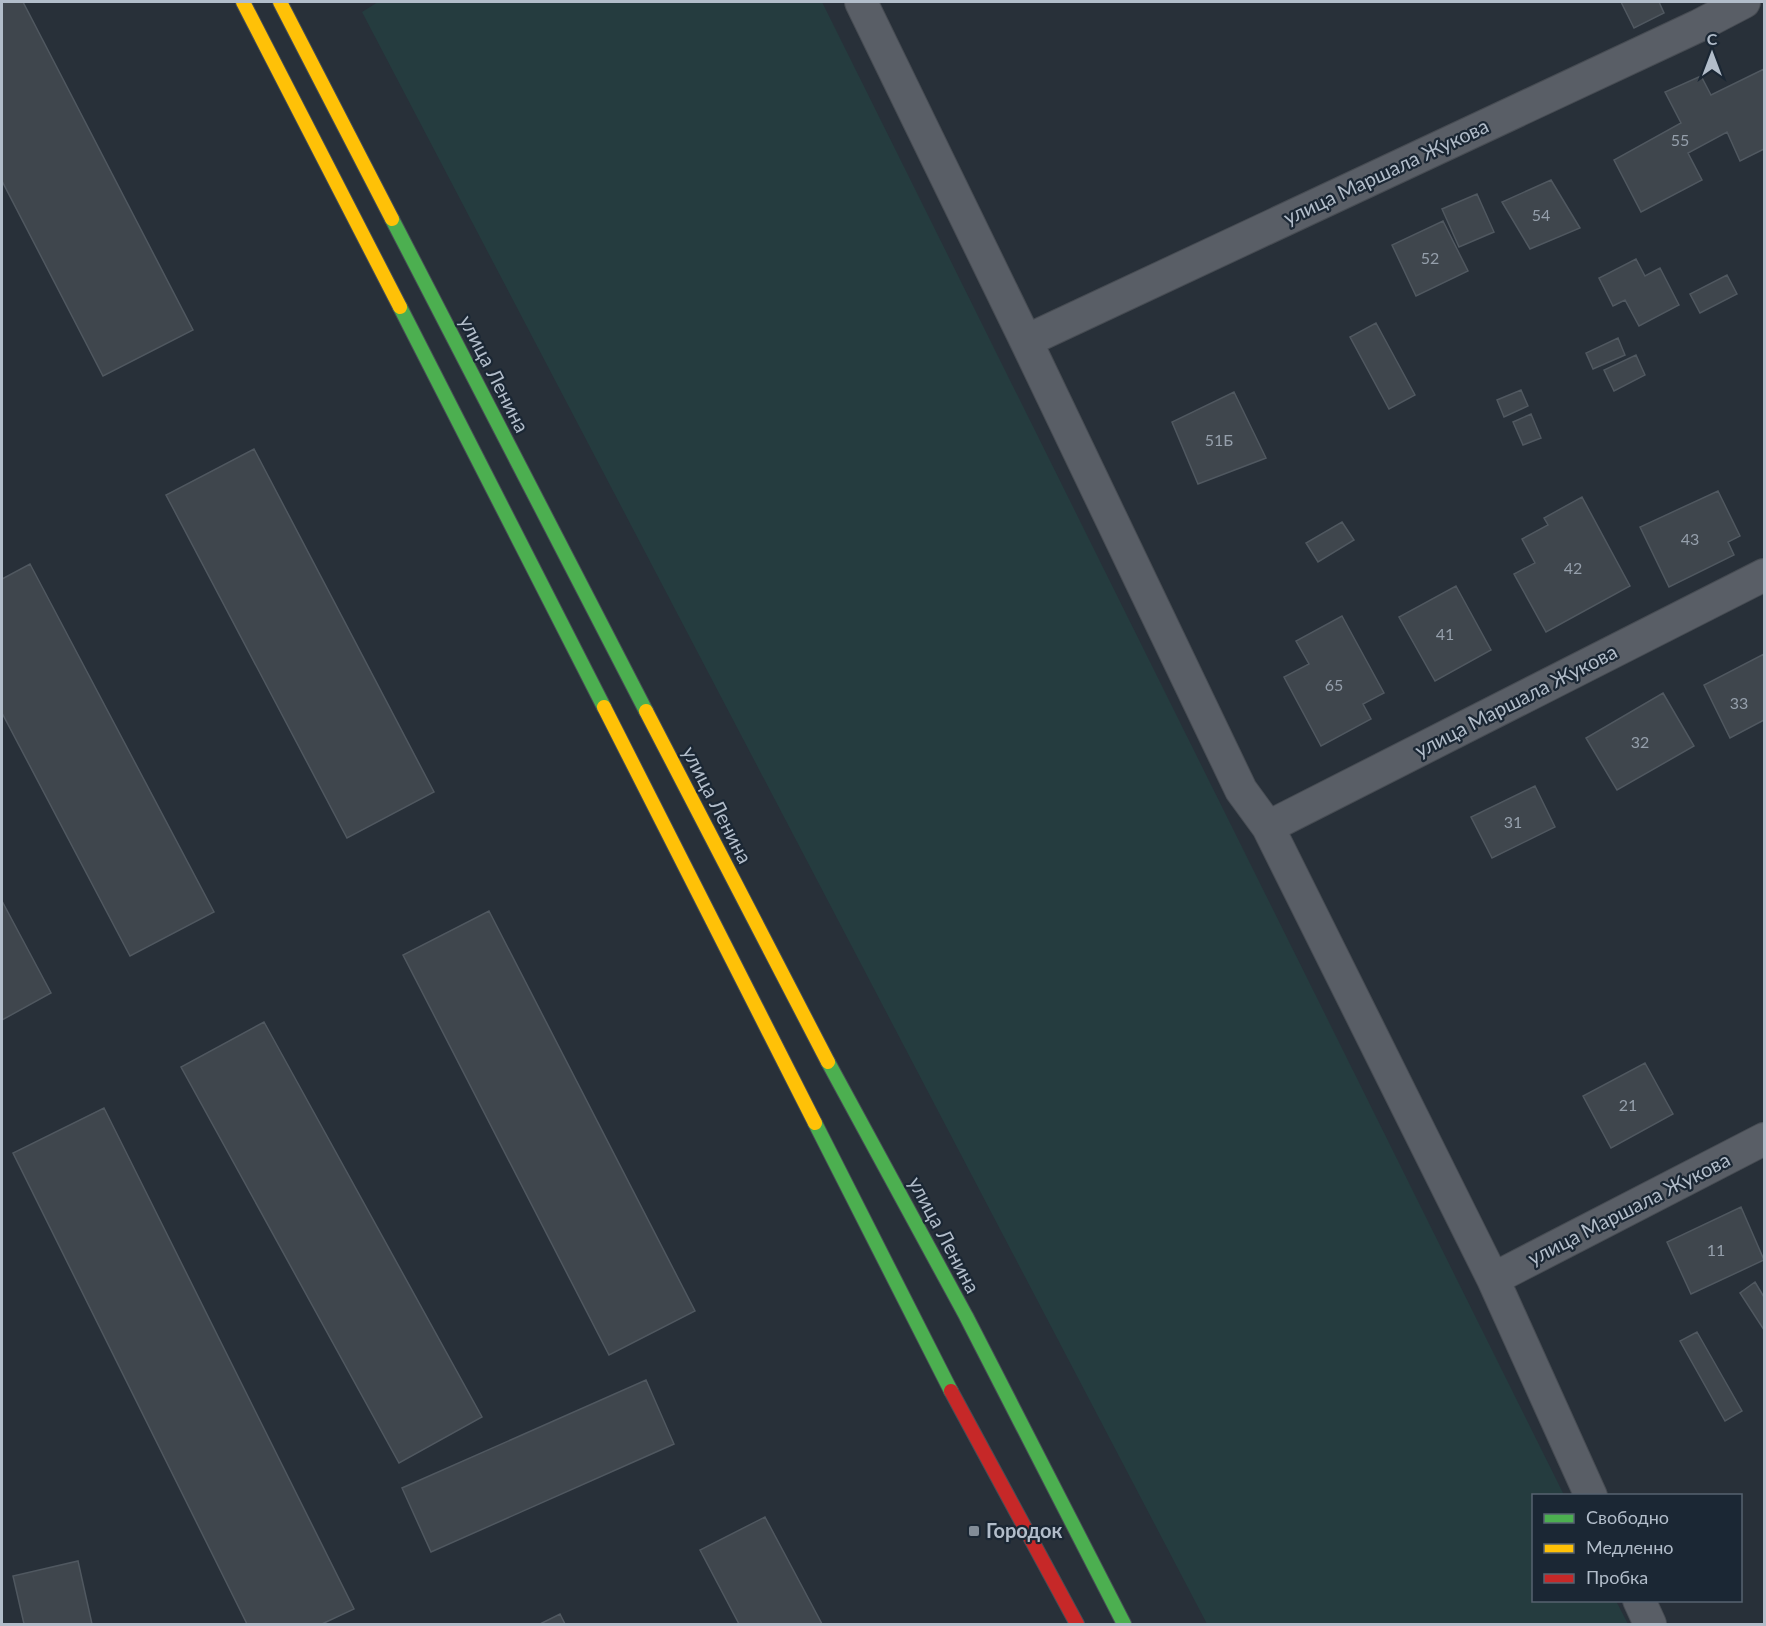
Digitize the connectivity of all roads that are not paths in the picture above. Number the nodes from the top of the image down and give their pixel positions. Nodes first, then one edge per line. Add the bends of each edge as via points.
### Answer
1 (243, 2) edge
2 (280, 2) edge
3 (861, 2) edge
4 (1744, 2) edge
5 (1026, 340) junction
6 (1764, 574) edge
7 (1268, 827) junction
8 (1764, 1139) edge
9 (1492, 1279) junction
10 (1590, 1494) edge
11 (1640, 1602) edge
12 (1077, 1624) edge
13 (1124, 1624) edge
14 (1650, 1624) edge

1 - 12 main road via 971,1431
2 - 13 main road, улица Ленина via 685,788 982,1347
3 - 5 street
4 - 5 street, улица Маршала Жукова
5 - 7 street via 1241,790
6 - 7 street, улица Маршала Жукова
7 - 9 street
8 - 9 street, улица Маршала Жукова
9 - 10 street
11 - 14 street

